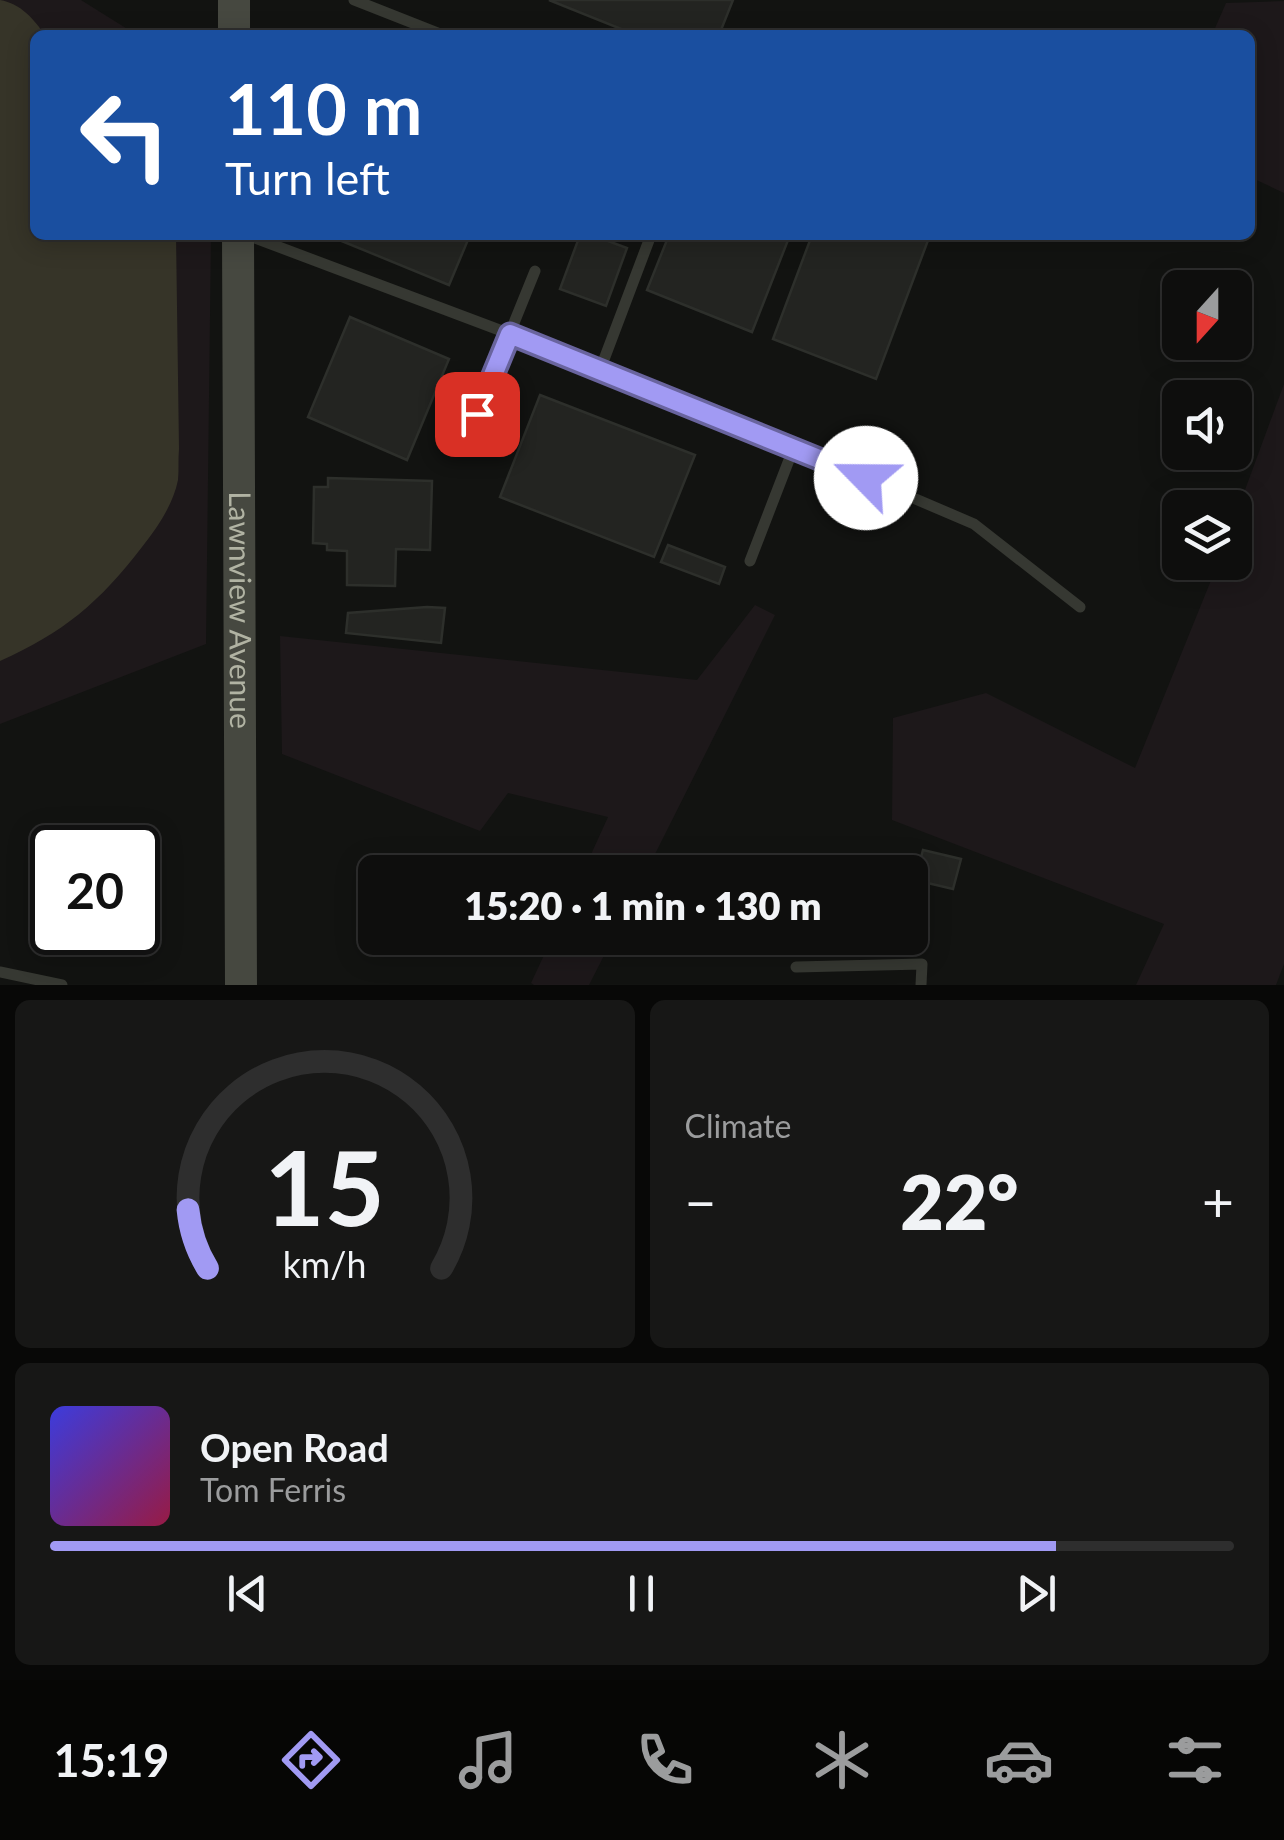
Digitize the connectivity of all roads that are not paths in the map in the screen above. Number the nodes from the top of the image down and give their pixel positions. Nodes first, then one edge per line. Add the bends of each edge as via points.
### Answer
1 (234, 0) edge
2 (354, 0) edge
3 (234, 30) edge
4 (431, 30) edge
5 (238, 240) edge
6 (259, 240) edge
7 (649, 240) edge
8 (535, 271) dead end
9 (510, 334) junction
10 (600, 370) junction
11 (794, 447) junction
12 (463, 449) dead end
13 (750, 561) dead end
14 (1080, 607) dead end
15 (796, 967) dead end
16 (0, 972) edge
17 (62, 985) edge
18 (240, 985) edge
19 (921, 985) edge

1 - 3 street
2 - 4 lane
5 - 18 street, Lawnview Avenue
6 - 9 lane
7 - 10 lane
8 - 9 lane
9 - 10 lane
9 - 12 lane
10 - 11 lane
11 - 13 lane
11 - 14 lane via 974,524
15 - 19 lane via 922,964
16 - 17 lane

